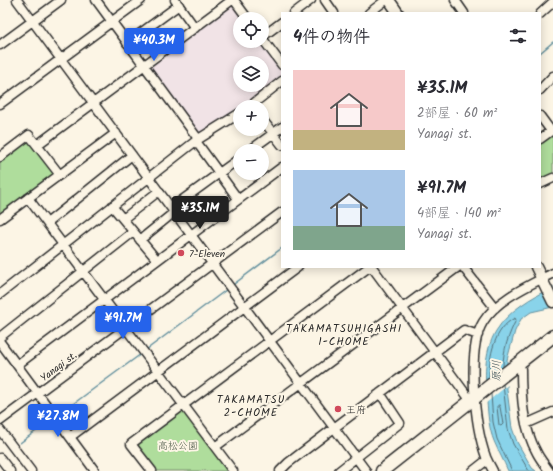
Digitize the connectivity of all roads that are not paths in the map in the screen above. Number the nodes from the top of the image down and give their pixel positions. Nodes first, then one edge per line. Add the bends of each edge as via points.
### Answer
1 (18, 0) edge
2 (61, 0) edge
3 (96, 0) edge
4 (141, 0) edge
5 (233, 0) edge
6 (310, 0) edge
7 (325, 0) edge
8 (387, 0) edge
9 (455, 0) edge
10 (177, 2) edge
11 (553, 2) edge
12 (242, 12) edge
13 (295, 12) edge
14 (333, 12) edge
15 (370, 12) edge
16 (397, 12) edge
17 (463, 12) edge
18 (541, 13) edge
19 (33, 21) junction
20 (112, 22) junction
21 (281, 23) edge
22 (195, 28) junction
23 (269, 32) edge
24 (127, 43) junction
25 (0, 45) edge
26 (269, 47) edge
27 (61, 59) junction
28 (281, 64) edge
29 (144, 66) junction
30 (553, 76) edge
31 (281, 82) edge
32 (541, 89) edge
33 (258, 100) edge
34 (94, 103) junction
35 (0, 104) edge
36 (233, 117) edge
37 (541, 117) edge
38 (281, 128) edge
39 (269, 129) edge
40 (552, 131) edge
41 (116, 133) junction
42 (273, 134) junction
43 (541, 138) edge
44 (197, 140) junction
45 (259, 144) edge
46 (281, 144) edge
47 (37, 145) junction
48 (132, 155) junction
49 (0, 157) edge
50 (233, 163) edge
51 (281, 168) edge
52 (219, 172) junction
53 (60, 175) junction
54 (149, 177) junction
55 (553, 178) edge
56 (541, 184) edge
57 (159, 191) junction
58 (28, 198) junction
59 (238, 199) junction
60 (112, 206) junction
61 (173, 210) junction
62 (281, 213) edge
63 (0, 219) edge
64 (123, 219) junction
65 (47, 223) junction
66 (133, 232) junction
67 (191, 234) junction
68 (140, 240) junction
69 (63, 244) junction
70 (157, 260) junction
71 (212, 264) junction
72 (297, 268) edge
73 (368, 268) edge
74 (373, 268) edge
75 (457, 268) edge
76 (464, 268) edge
77 (536, 268) edge
78 (83, 271) junction
79 (553, 273) edge
80 (543, 282) junction
81 (0, 294) edge
82 (104, 299) junction
83 (553, 302) edge
84 (245, 307) junction
85 (402, 308) junction
86 (495, 308) junction
87 (126, 328) junction
88 (478, 334) junction
89 (553, 336) edge
90 (0, 337) edge
91 (270, 341) junction
92 (0, 342) edge
93 (553, 342) edge
94 (435, 352) junction
95 (16, 364) junction
96 (158, 371) junction
97 (515, 371) junction
98 (301, 383) junction
99 (38, 393) junction
100 (380, 393) junction
101 (476, 399) junction
102 (183, 405) junction
103 (553, 412) edge
104 (0, 421) edge
105 (526, 424) junction
106 (334, 428) junction
107 (0, 430) edge
108 (70, 437) junction
109 (215, 447) junction
110 (0, 458) edge
111 (356, 458) junction
112 (487, 460) junction
113 (10, 471) edge
114 (31, 471) edge
115 (95, 471) edge
116 (152, 471) edge
117 (233, 471) edge
118 (280, 471) edge
119 (339, 471) edge
120 (366, 471) edge
121 (382, 471) edge
122 (390, 471) edge
123 (473, 471) edge
124 (493, 471) edge
125 (551, 471) edge

1 - 19 street
2 - 19 street
3 - 20 street
4 - 20 street
5 - 12 street
5 - 22 street
6 - 13 street
7 - 14 street
8 - 15 street
8 - 16 main road
9 - 17 street
10 - 22 street
10 - 24 street
11 - 18 street
19 - 25 street
19 - 27 street
20 - 24 street
20 - 27 street
21 - 23 street
22 - 29 street
24 - 29 street
26 - 28 street
27 - 34 street
27 - 35 street
29 - 34 street
29 - 44 street
30 - 32 street
31 - 33 street
34 - 41 street
34 - 47 street
36 - 44 street
37 - 40 street
38 - 42 street
39 - 42 street
40 - 43 street
41 - 48 street
41 - 53 street
42 - 45 street
42 - 46 street
44 - 52 street
44 - 54 street
47 - 49 street via 30,134
47 - 53 street
48 - 54 street
48 - 65 street
50 - 52 street
51 - 59 street
52 - 59 street
52 - 61 street via 174,206
53 - 58 street
54 - 57 street
54 - 60 street
55 - 56 street
57 - 61 street
57 - 64 street
58 - 63 street
58 - 65 street
59 - 67 street
60 - 64 street
60 - 69 street
61 - 67 street
61 - 68 street via 172,214
62 - 71 street, Yanagi st.
64 - 66 street
65 - 69 street
66 - 68 street
66 - 78 street
67 - 70 street
67 - 71 street
68 - 70 street
69 - 78 street
69 - 81 street
70 - 82 street
71 - 84 street
71 - 87 street, Yanagi st.
72 - 84 street
73 - 91 street
74 - 85 street
75 - 85 street
76 - 86 street
77 - 80 main road
78 - 82 street
78 - 90 street
79 - 80 street
80 - 83 main road
80 - 86 street via 517,292
82 - 87 street
82 - 95 street
84 - 91 street
84 - 96 street
85 - 94 street
85 - 98 street
86 - 88 street via 483,322
87 - 96 street
87 - 99 street, Yanagi st.
88 - 94 street via 464,330
88 - 101 street via 474,358
89 - 97 highway
91 - 98 street
91 - 102 street
92 - 95 street
93 - 97 highway
94 - 100 street
94 - 101 street
95 - 99 street
96 - 102 street
96 - 108 street
97 - 101 highway
97 - 105 street
98 - 106 street
98 - 109 street
99 - 104 street, Yanagi st.
99 - 108 street
100 - 106 street
100 - 111 street via 400,423
101 - 112 street via 480,436
101 - 121 highway
101 - 122 highway
102 - 109 street
102 - 116 street via 131,444
103 - 105 street
105 - 125 street via 537,452
106 - 111 street
106 - 118 street
107 - 114 street
108 - 115 street
109 - 117 street
110 - 113 street
111 - 119 street
111 - 120 street
112 - 123 street
112 - 124 street

